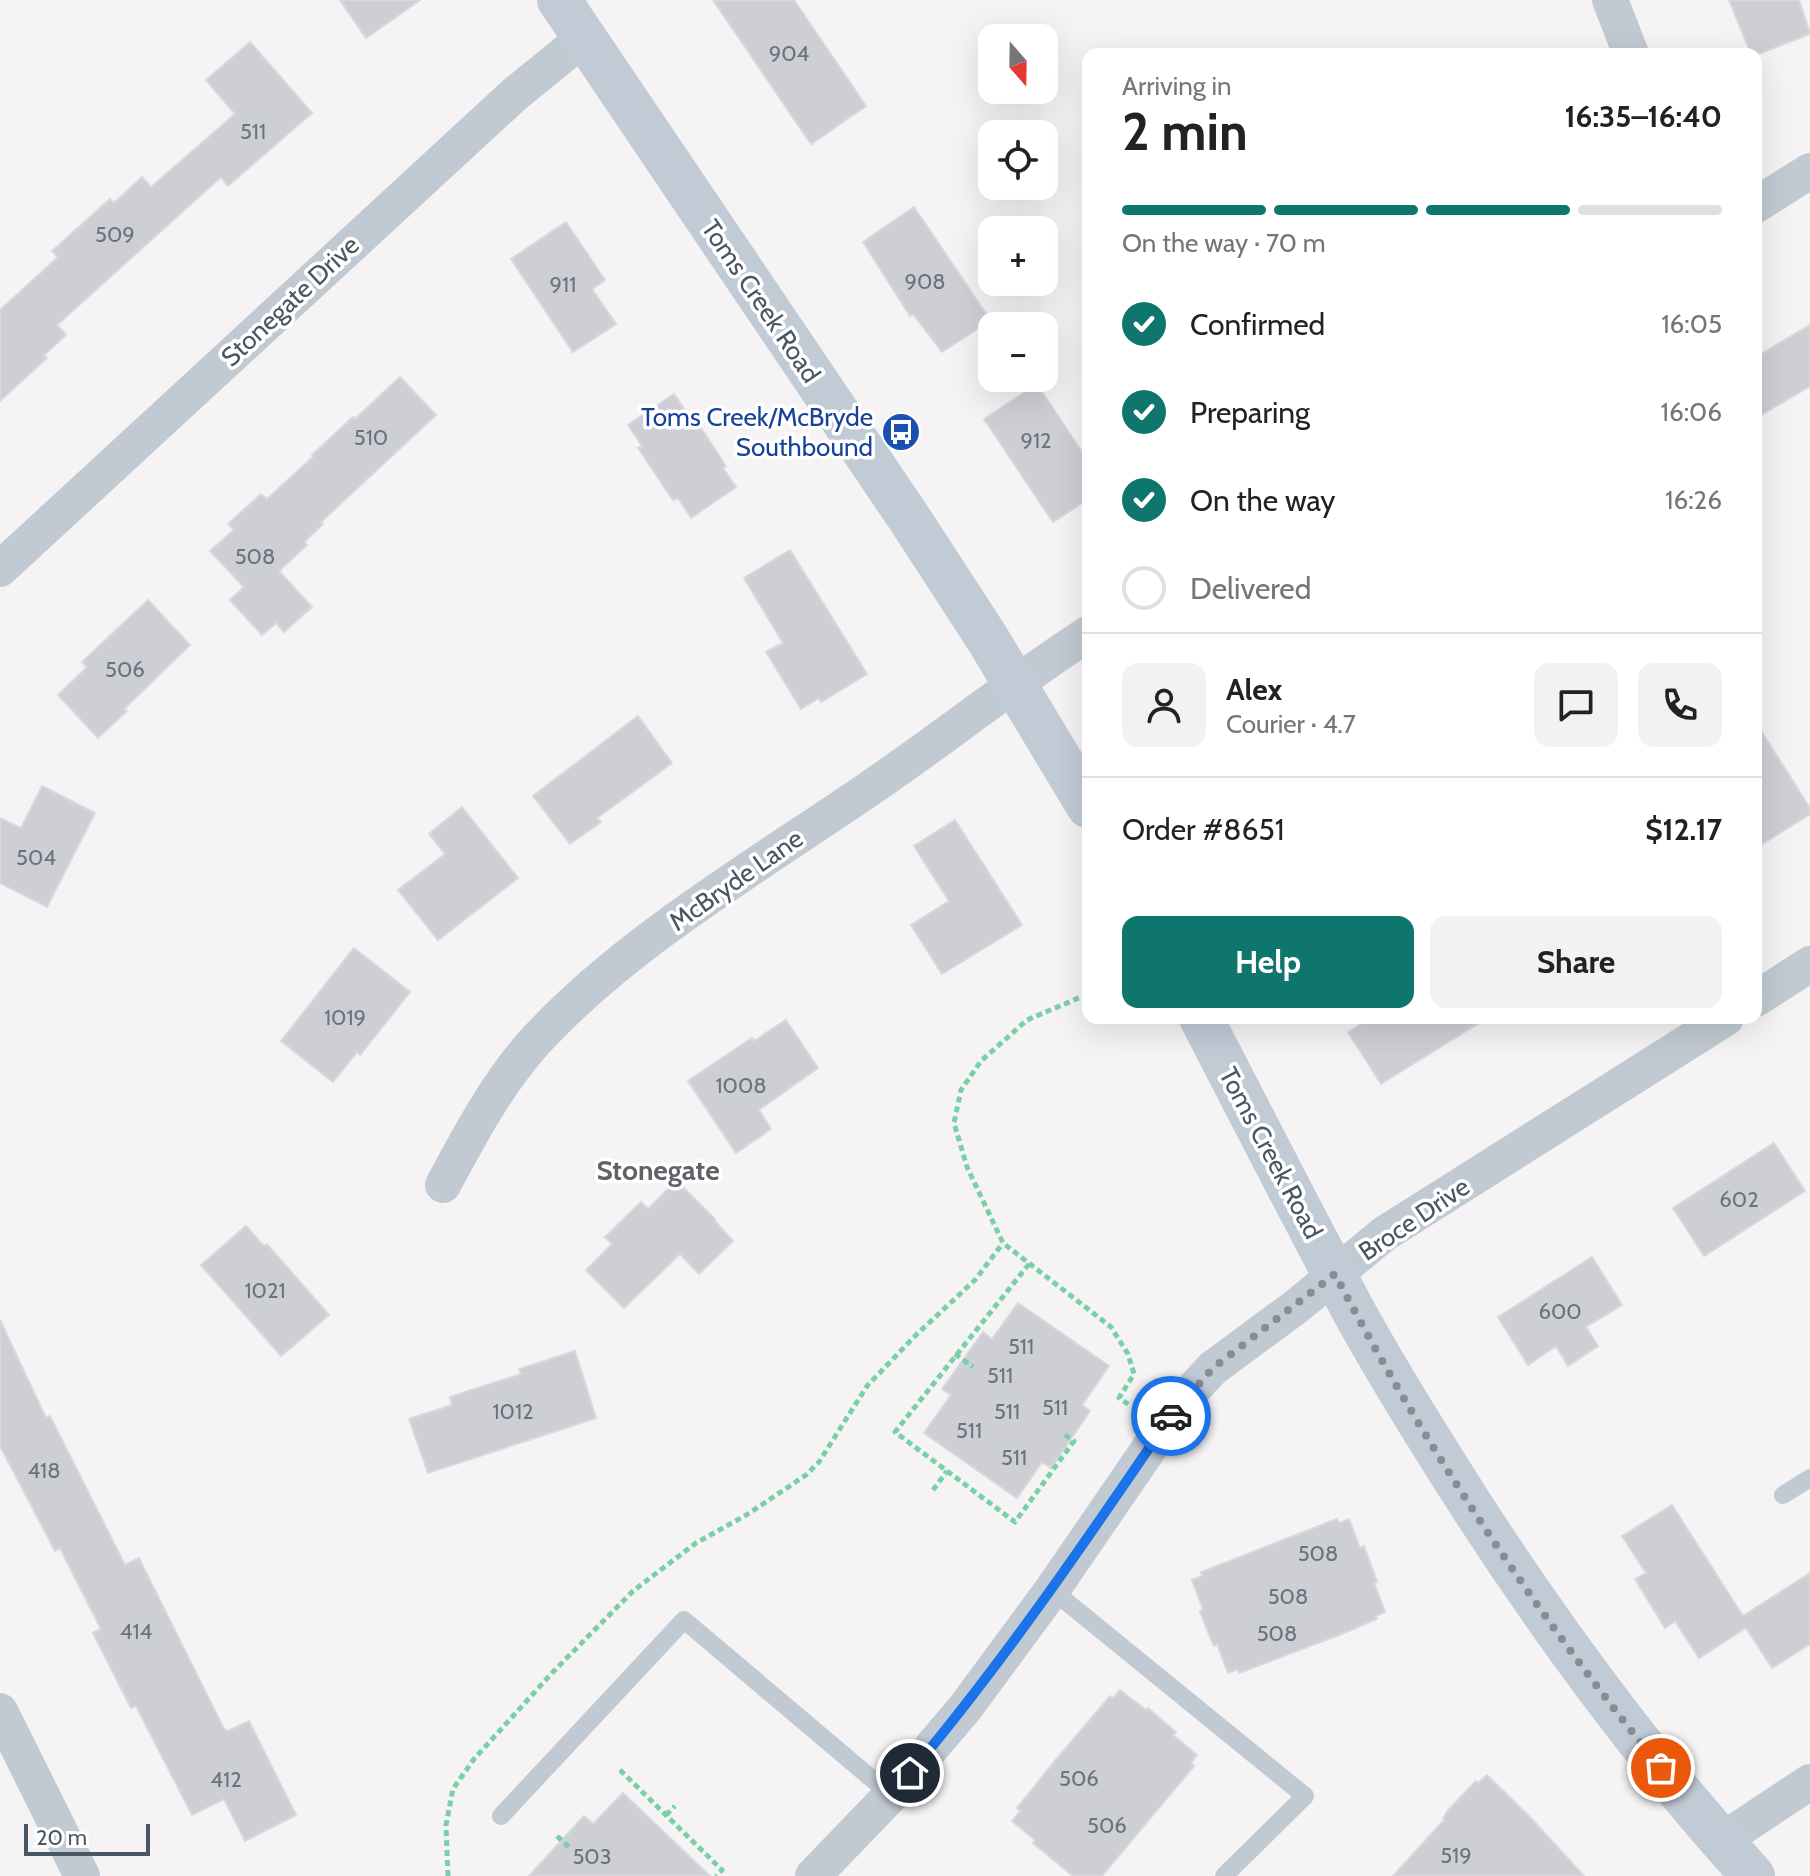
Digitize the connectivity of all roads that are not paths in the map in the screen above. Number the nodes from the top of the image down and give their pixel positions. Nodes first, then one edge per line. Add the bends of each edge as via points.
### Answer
1 (559, 0) edge
2 (1610, 0) edge
3 (584, 38) junction
4 (1629, 48) edge
5 (1810, 171) edge
6 (1762, 201) edge
7 (0, 569) edge
8 (1082, 638) edge
9 (1016, 685) junction
10 (1082, 796) edge
11 (1810, 964) edge
12 (1762, 995) edge
13 (1204, 1024) edge
14 (1716, 1024) edge
15 (443, 1185) dead end
16 (1335, 1274) junction
17 (1810, 1478) edge
18 (1783, 1495) dead end
19 (1052, 1590) junction
20 (0, 1711) edge
21 (1810, 1782) edge
22 (891, 1795) junction
23 (501, 1816) dead end
24 (1721, 1841) junction
25 (82, 1876) edge
26 (813, 1876) edge
27 (1224, 1876) edge
28 (1753, 1876) edge

1 - 3 main road, Toms Creek Road
2 - 4 street
3 - 7 street, Stonegate Drive via 515,94
3 - 9 main road, Toms Creek Road
5 - 6 street
8 - 9 street, McBryde Lane
9 - 10 main road, Toms Creek Road
9 - 15 street, McBryde Lane via 663,930 573,1004 529,1049 486,1106
11 - 12 street
13 - 16 main road, Toms Creek Road
14 - 16 street, Broce Drive via 1384,1234
16 - 19 street, Broce Drive via 1213,1368 1181,1402
16 - 24 main road, Toms Creek Road via 1428,1437 1516,1574 1629,1729
17 - 18 lane
19 - 22 street, Broce Drive via 965,1708
19 - 27 lane via 1305,1796
20 - 25 street
21 - 24 street
22 - 23 lane via 684,1620
22 - 26 street, Broce Drive
24 - 28 main road, Toms Creek Road

